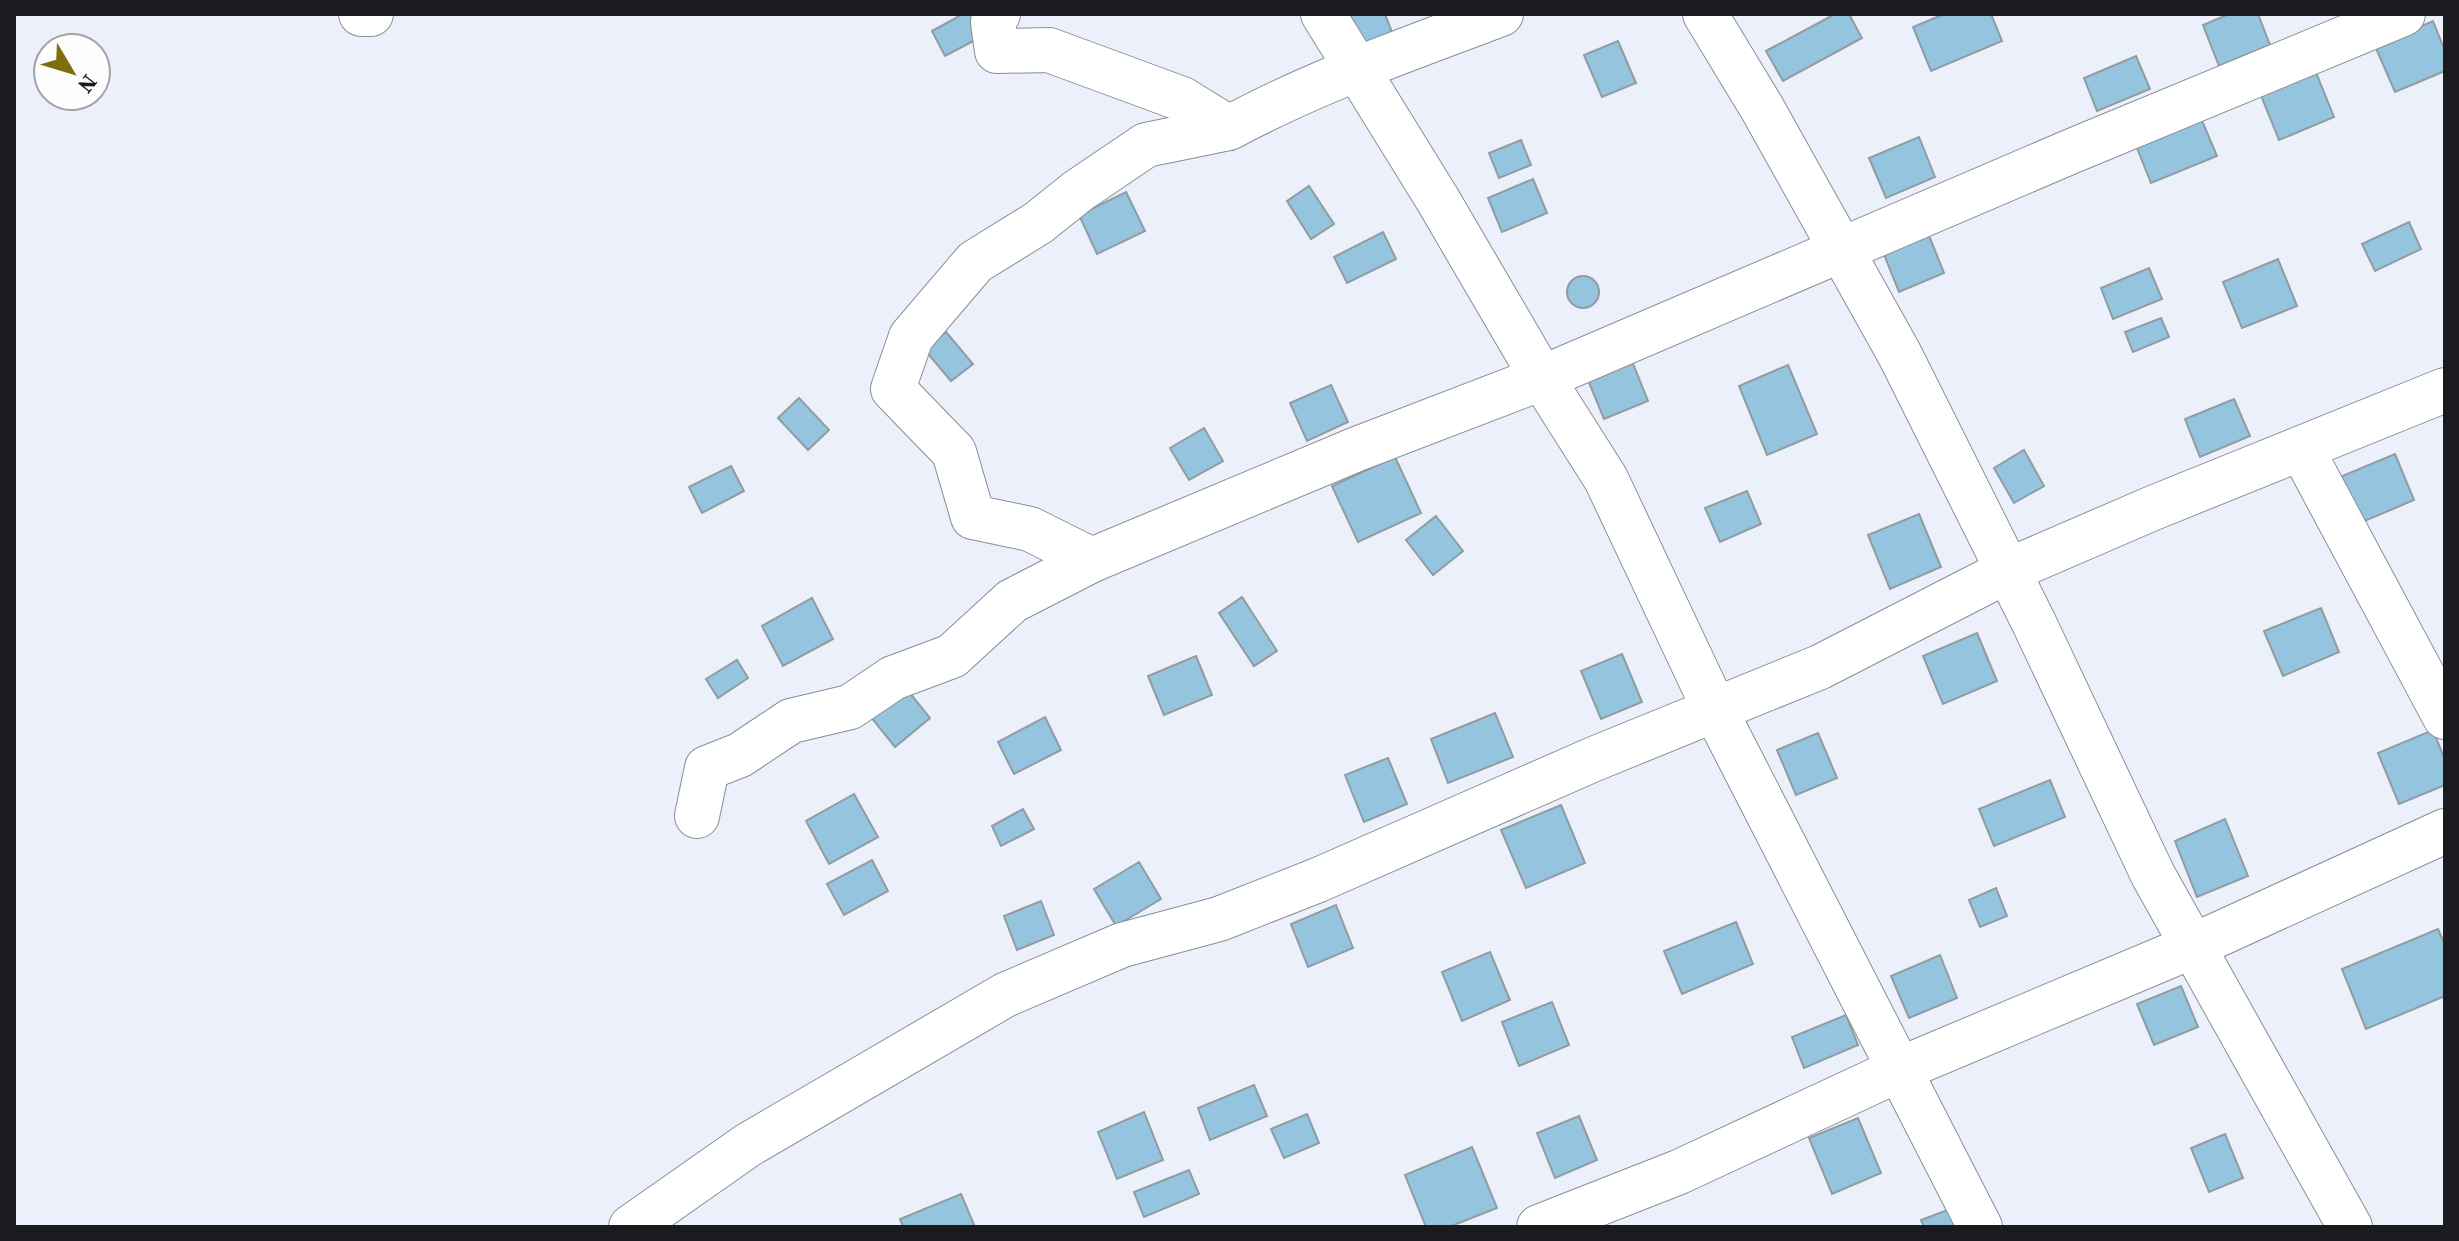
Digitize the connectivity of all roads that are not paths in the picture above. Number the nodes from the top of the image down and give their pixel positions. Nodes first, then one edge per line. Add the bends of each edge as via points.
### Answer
1 (361, 14) edge
2 (371, 14) edge
3 (998, 14) edge
4 (1323, 14) edge
5 (1501, 14) edge
6 (1705, 14) edge
7 (2403, 14) edge
8 (1355, 70) junction
9 (1229, 128) junction
10 (1841, 250) junction
11 (1542, 378) junction
12 (2445, 390) edge
13 (2301, 448) junction
14 (1092, 560) junction
15 (2007, 571) junction
16 (1715, 710) junction
17 (2445, 717) edge
18 (697, 816) dead end
19 (2445, 831) edge
20 (2193, 946) junction
21 (1898, 1070) junction
22 (631, 1227) edge
23 (1539, 1227) edge
24 (1980, 1227) edge
25 (2350, 1227) edge

1 - 2 street
3 - 9 street via 993,22 997,51 1049,50 1182,99
4 - 8 street
5 - 8 street
6 - 10 street
7 - 10 street
8 - 9 street
8 - 11 street
9 - 14 street via 1146,145 975,262 911,337 893,389 954,452 973,517 1030,529
10 - 11 street
10 - 15 street via 1900,355
11 - 14 street
11 - 16 street via 1606,479
12 - 13 street
13 - 15 street
13 - 17 street
14 - 18 street via 1012,601 952,656 893,678 850,707 791,721 740,755 707,768
15 - 16 street via 1820,667
15 - 20 street via 2153,875
16 - 21 street
16 - 22 street via 1318,880 1219,919 1122,945 1005,995 748,1145
19 - 20 street
20 - 21 street
20 - 25 street
21 - 23 street via 1679,1172
21 - 24 street

